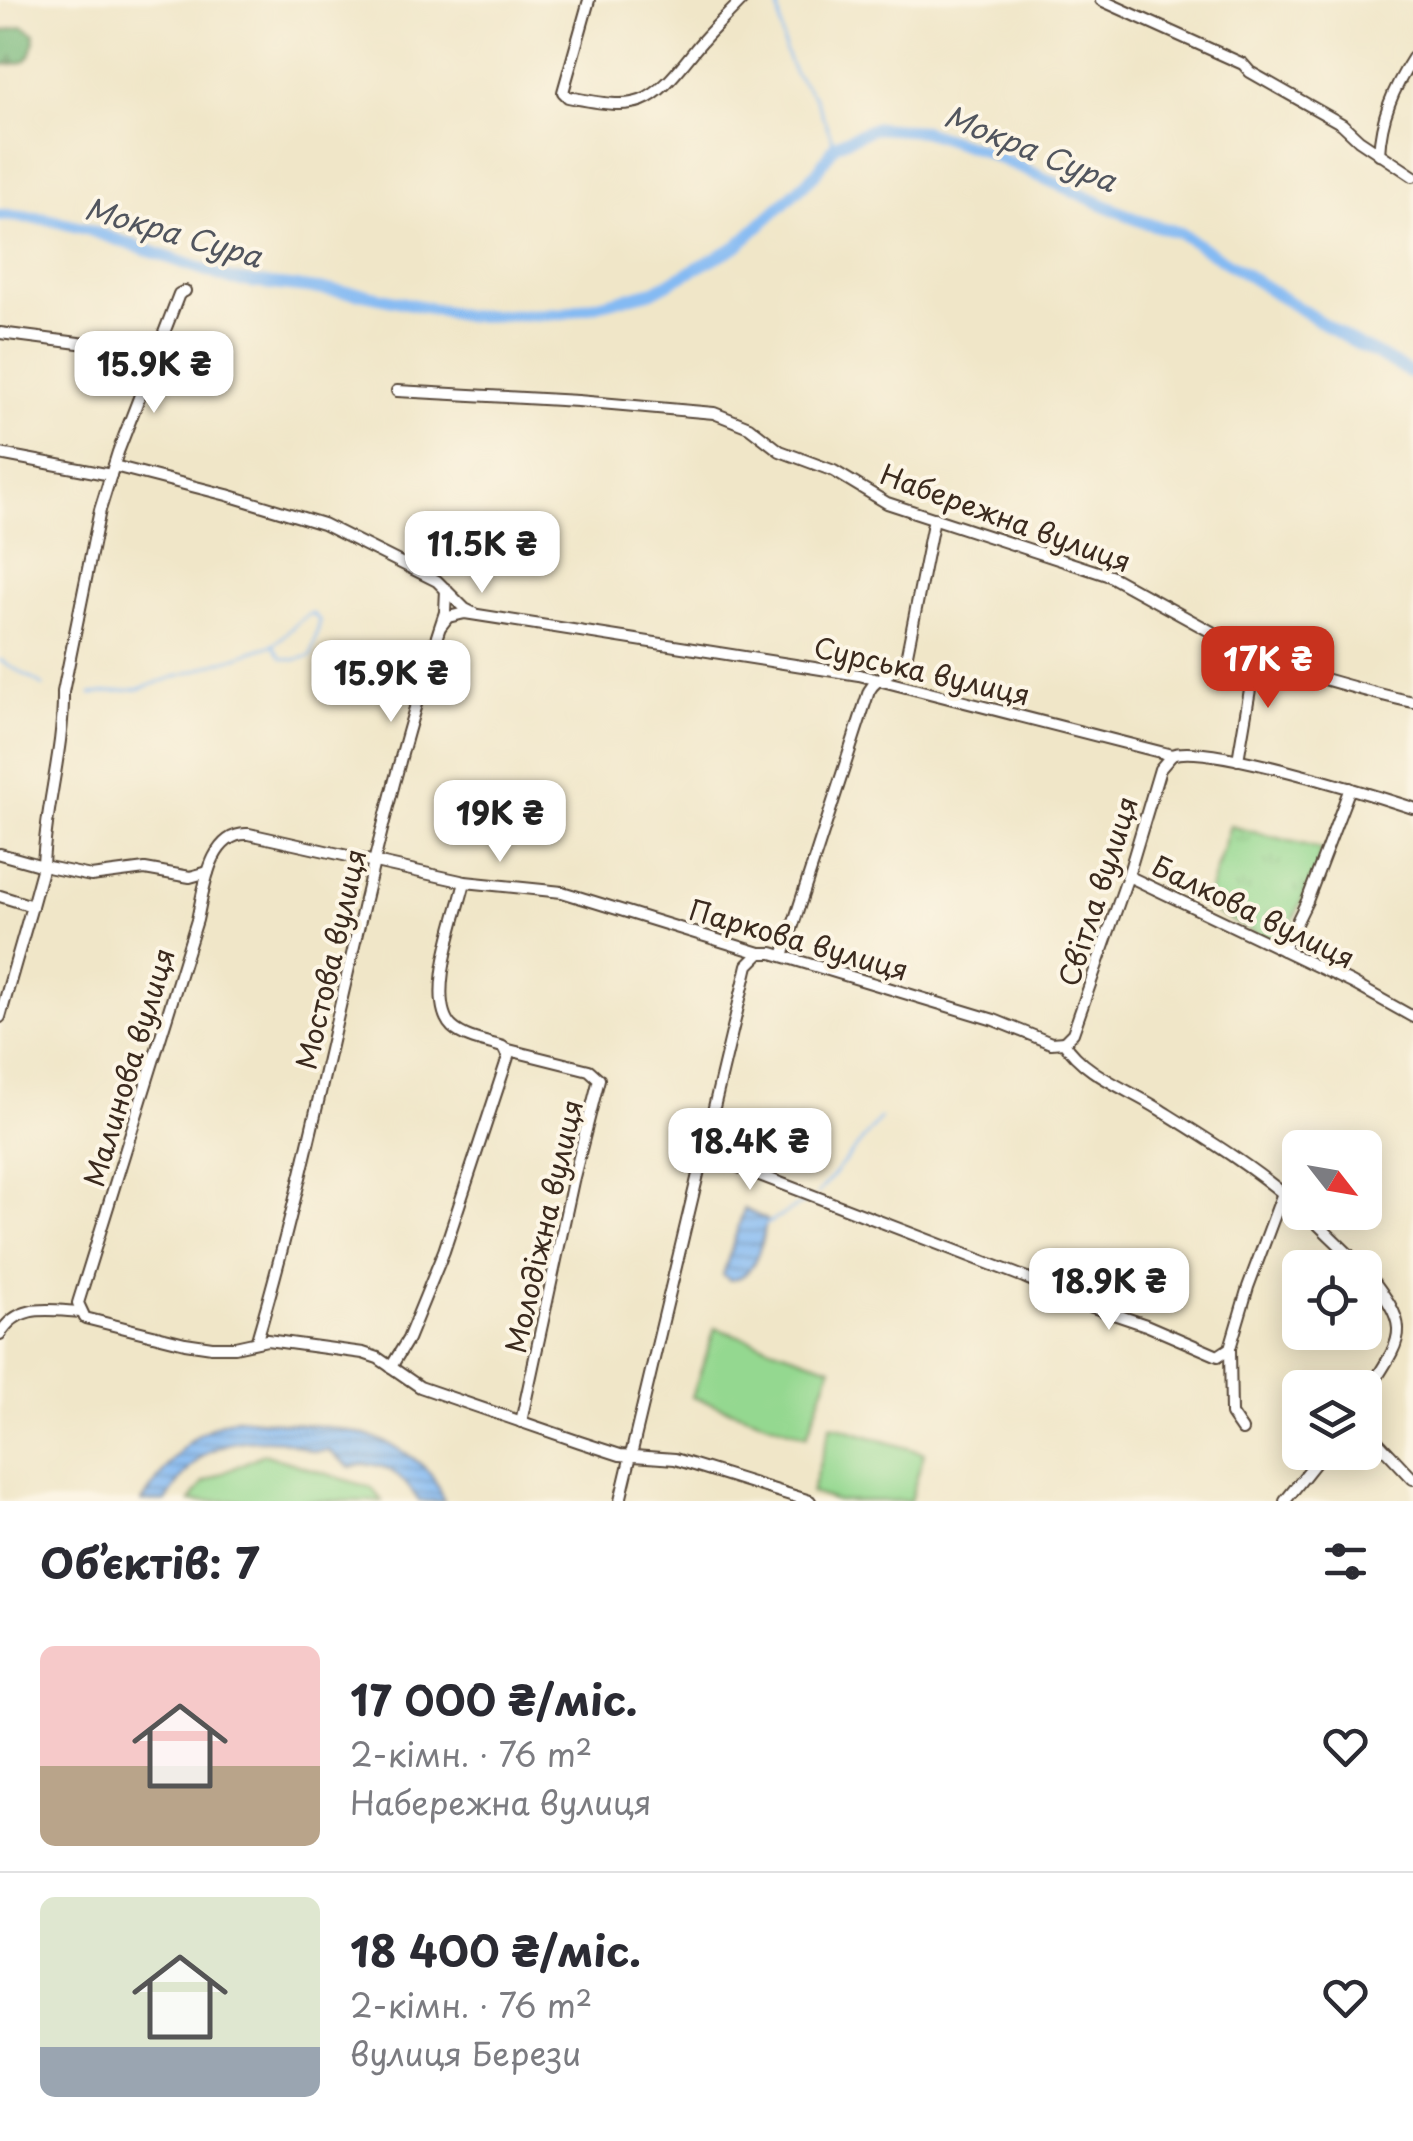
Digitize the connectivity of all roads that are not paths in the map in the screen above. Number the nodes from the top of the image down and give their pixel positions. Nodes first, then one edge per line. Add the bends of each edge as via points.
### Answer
1 (590, 0) edge
2 (742, 0) edge
3 (1101, 0) edge
4 (1413, 58) edge
5 (1379, 154) junction
6 (1413, 176) edge
7 (186, 291) dead end
8 (0, 334) edge
9 (158, 353) junction
10 (397, 391) dead end
11 (0, 454) edge
12 (112, 470) junction
13 (934, 518) junction
14 (446, 588) junction
15 (478, 616) junction
16 (441, 626) junction
17 (1255, 660) junction
18 (876, 680) junction
19 (1413, 702) edge
20 (1172, 754) junction
21 (1238, 760) junction
22 (1350, 788) junction
23 (1413, 808) edge
24 (234, 834) joint
25 (0, 854) edge
26 (375, 862) junction
27 (43, 866) junction
28 (208, 872) junction
29 (1128, 876) junction
30 (465, 882) junction
31 (0, 896) edge
32 (32, 906) junction
33 (1283, 950) junction
34 (760, 953) junction
35 (783, 956) junction
36 (0, 1017) edge
37 (1413, 1017) edge
38 (1064, 1042) junction
39 (505, 1049) junction
40 (704, 1154) junction
41 (1282, 1192) edge
42 (1282, 1196) edge
43 (1323, 1230) edge
44 (1344, 1250) edge
45 (1382, 1291) edge
46 (82, 1315) junction
47 (0, 1334) edge
48 (257, 1340) junction
49 (1230, 1348) junction
50 (391, 1367) junction
51 (1381, 1370) edge
52 (521, 1422) junction
53 (1242, 1430) dead end
54 (1382, 1446) edge
55 (632, 1456) junction
56 (1310, 1470) edge
57 (1413, 1480) edge
58 (620, 1501) edge
59 (810, 1501) edge
60 (1286, 1501) edge

1 - 2 street via 563,94 603,104 627,104 667,86
3 - 5 street via 1243,64
4 - 5 street via 1386,107
5 - 6 street
7 - 9 street via 176,300
8 - 9 street
9 - 12 street
10 - 13 street, Набережна вулиця via 714,413 888,503
11 - 12 street
12 - 14 street via 228,494 323,524
12 - 27 street via 63,692
13 - 17 street, Набережна вулиця via 1110,576
13 - 18 street via 907,654
14 - 15 street
14 - 16 street, Мостова вулиця
15 - 16 street, Сурська вулиця via 453,614
15 - 18 street, Сурська вулиця
16 - 26 street, Мостова вулиця
17 - 19 street, Набережна вулиця
17 - 21 street
18 - 20 street, Сурська вулиця
18 - 35 street
20 - 21 street, Сурська вулиця
20 - 29 street, Світла вулиця via 1160,769
21 - 22 street, Сурська вулиця
22 - 23 street, Сурська вулиця
22 - 33 street
24 - 26 street, Паркова вулиця
24 - 28 street, Малинова вулиця via 220,845
25 - 27 street
26 - 30 street, Паркова вулиця
26 - 48 street, Мостова вулиця
27 - 28 street via 91,876 145,869 190,877
27 - 32 street
28 - 46 street, Малинова вулиця via 78,1303
29 - 33 street, Балкова вулиця
29 - 38 street, Світла вулиця via 1074,1033
30 - 34 street, Паркова вулиця via 562,892
30 - 39 street via 440,1001 451,1026
31 - 32 street
32 - 36 street
33 - 37 street, Балкова вулиця
34 - 35 street, Паркова вулиця
34 - 40 street via 748,965
35 - 38 street, Паркова вулиця
38 - 41 street, Паркова вулиця via 1093,1070
39 - 50 street via 507,1060 444,1251
39 - 52 street, Молодіжна вулиця via 589,1070 599,1080
40 - 49 street via 1213,1355
40 - 55 street
42 - 49 street
43 - 44 street, Паркова вулиця
45 - 51 street, Паркова вулиця via 1402,1324
46 - 47 street via 34,1309 10,1320
46 - 48 street via 184,1343 236,1347
48 - 50 street via 363,1354
49 - 53 street via 1231,1414
50 - 52 street via 420,1387
52 - 55 street
54 - 57 street
55 - 58 street
55 - 59 street via 675,1459
56 - 60 street

